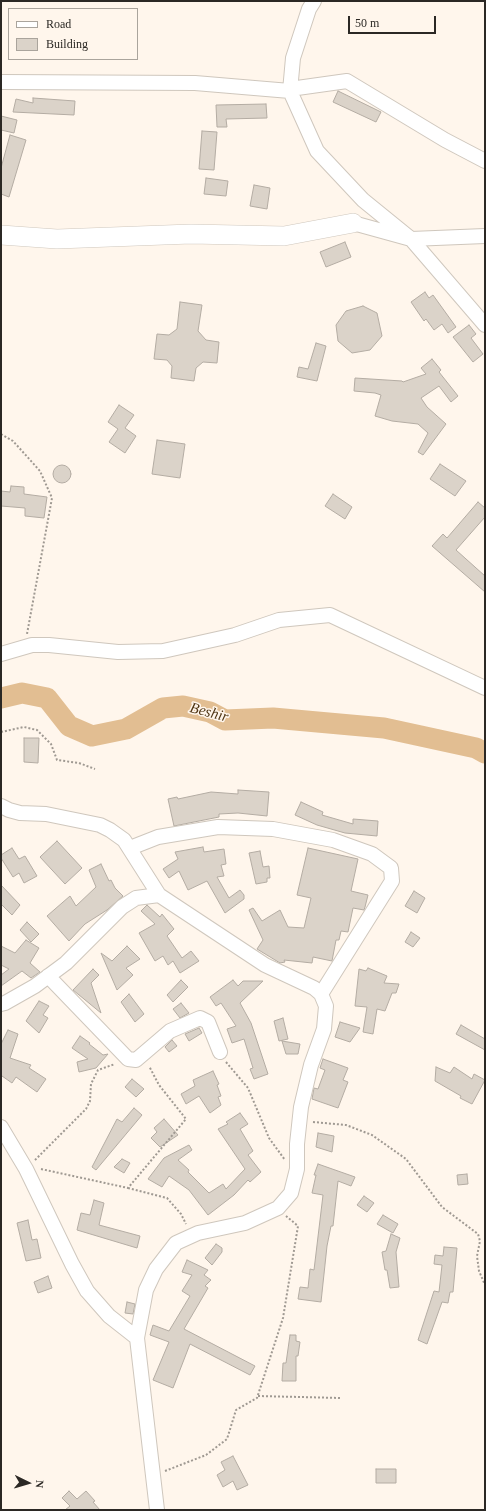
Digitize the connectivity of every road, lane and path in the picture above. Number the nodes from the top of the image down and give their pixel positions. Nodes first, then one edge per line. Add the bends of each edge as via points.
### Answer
1 (314, 1) edge
2 (1, 82) edge
3 (290, 90) junction
4 (485, 161) edge
5 (353, 223) joint
6 (1, 236) edge
7 (485, 236) edge
8 (412, 239) junction
9 (485, 325) edge
10 (1, 434) edge
11 (24, 647) junction
12 (1, 654) edge
13 (485, 688) edge
14 (1, 732) edge
15 (95, 769) dead end
16 (1, 806) edge
17 (130, 848) junction
18 (159, 895) junction
19 (48, 976) junction
20 (321, 994) junction
21 (1, 1004) edge
22 (220, 1052) joint
23 (143, 1054) junction
24 (128, 1059) junction
25 (299, 1121) junction
26 (1, 1127) edge
27 (26, 1169) junction
28 (297, 1169) junction
29 (128, 1188) junction
30 (278, 1208) junction
31 (192, 1235) junction
32 (485, 1285) edge
33 (137, 1338) junction
34 (258, 1396) junction
35 (342, 1398) dead end
36 (152, 1476) junction
37 (157, 1510) edge

1 - 3 street via 293,58
2 - 3 street via 195,83
3 - 4 street via 347,81
3 - 8 street via 317,151 362,200
5 - 6 main road via 284,236 190,234 57,239
5 - 8 street
7 - 8 street
8 - 9 street
10 - 11 path via 13,441 40,470 52,498
11 - 12 street
11 - 13 street via 49,645 118,652 163,651 235,635 279,620 330,615
14 - 15 path via 24,727 36,730 51,744 57,760 79,763
16 - 17 street via 20,813 46,814 100,825 120,836
17 - 18 street
17 - 20 street via 158,837 218,827 273,829 333,840 372,854 391,868 392,881
18 - 19 street via 136,898 122,907 66,963
18 - 20 street via 265,965 314,988
19 - 21 street
19 - 24 street
20 - 25 street via 326,1006 324,1029 312,1065
22 - 23 street via 208,1022 200,1018 170,1031
22 - 28 path via 248,1088 269,1138 282,1158
23 - 24 street via 136,1060
23 - 29 path via 159,1085 186,1119
24 - 27 path via 98,1070 91,1084 90,1101 86,1110
25 - 28 street
25 - 32 path via 346,1125 372,1135 406,1159 442,1207 478,1234 479,1271
26 - 27 street
27 - 29 path via 41,1169
27 - 33 street via 87,1291 109,1316
28 - 30 street via 291,1193
29 - 31 path via 167,1198 181,1214
30 - 31 street via 245,1223
30 - 34 path via 298,1226 283,1318
31 - 33 street via 176,1243 156,1268 146,1290
33 - 36 street
34 - 35 path
34 - 36 path via 236,1410 227,1439 206,1455
36 - 37 street

